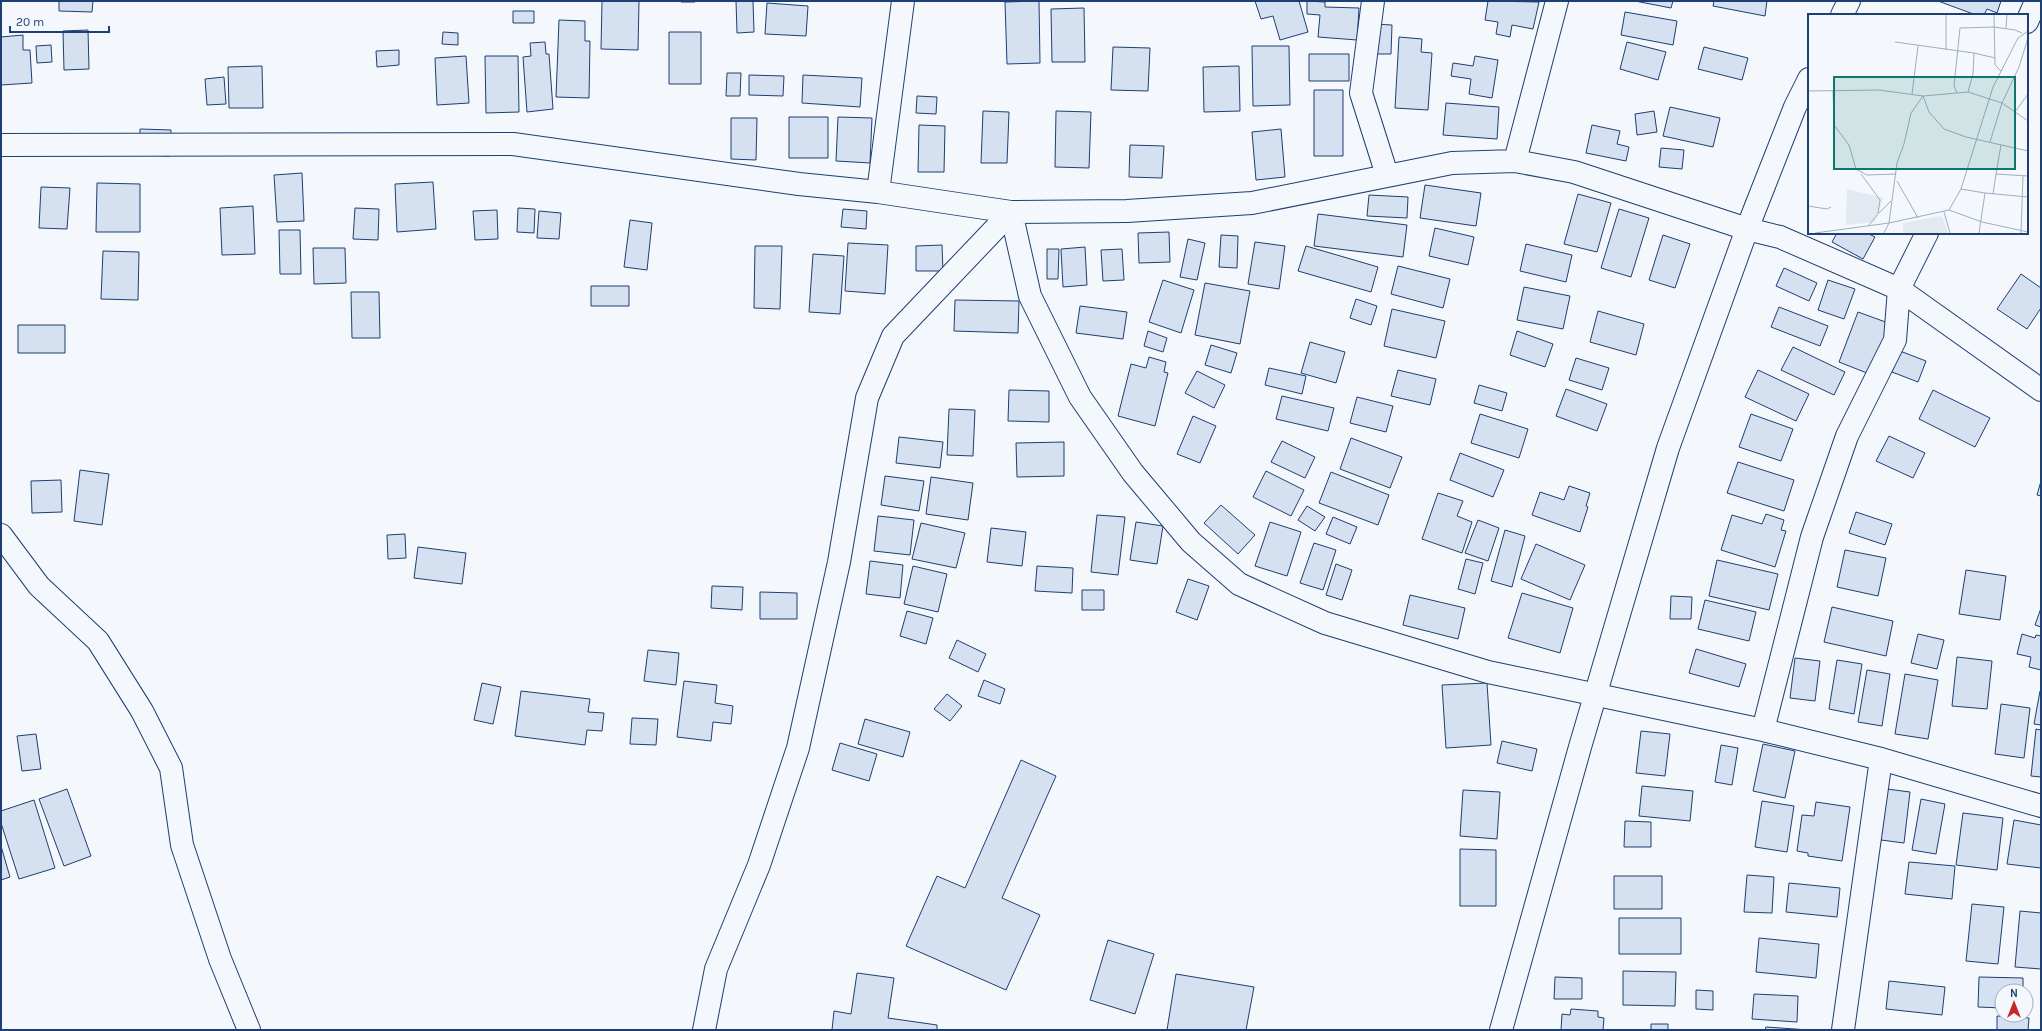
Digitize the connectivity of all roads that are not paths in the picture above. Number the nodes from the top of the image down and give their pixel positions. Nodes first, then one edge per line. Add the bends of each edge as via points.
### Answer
1 (903, 1) edge
2 (1373, 1) edge
3 (1557, 1) edge
4 (1849, 1) edge
5 (2036, 1) edge
6 (1842, 14) edge
7 (2028, 20) edge
8 (1808, 81) edge
9 (1, 146) edge
10 (1515, 161) junction
11 (1387, 175) junction
12 (878, 192) junction
13 (1011, 212) junction
14 (1747, 229) junction
15 (1926, 234) edge
16 (1899, 289) junction
17 (2041, 390) edge
18 (1, 535) edge
19 (1596, 694) junction
20 (1764, 730) junction
21 (1881, 759) junction
22 (2041, 806) edge
23 (249, 1030) edge
24 (704, 1030) edge
25 (1501, 1030) edge
26 (1843, 1030) edge

1 - 12 street
2 - 11 street via 1361,93
3 - 10 street
4 - 6 street
5 - 7 street
8 - 14 street via 1795,107
9 - 12 street via 513,144 799,184
10 - 11 street via 1452,162
10 - 14 street via 1574,172
11 - 13 street via 1252,203 1127,211
12 - 13 street
13 - 19 street via 1030,296 1080,397 1133,473 1191,542 1239,584 1332,625 1488,672
13 - 24 street via 893,336 867,398 839,562 798,748 759,865 716,969
14 - 16 street via 1780,237
14 - 19 street via 1668,448
15 - 16 street
16 - 17 street
16 - 20 street via 1895,340 1847,436 1812,537
18 - 23 street via 39,586 98,641 142,711 171,768 182,846 220,959
19 - 20 street
19 - 25 street
20 - 21 street
21 - 22 street
21 - 26 street

